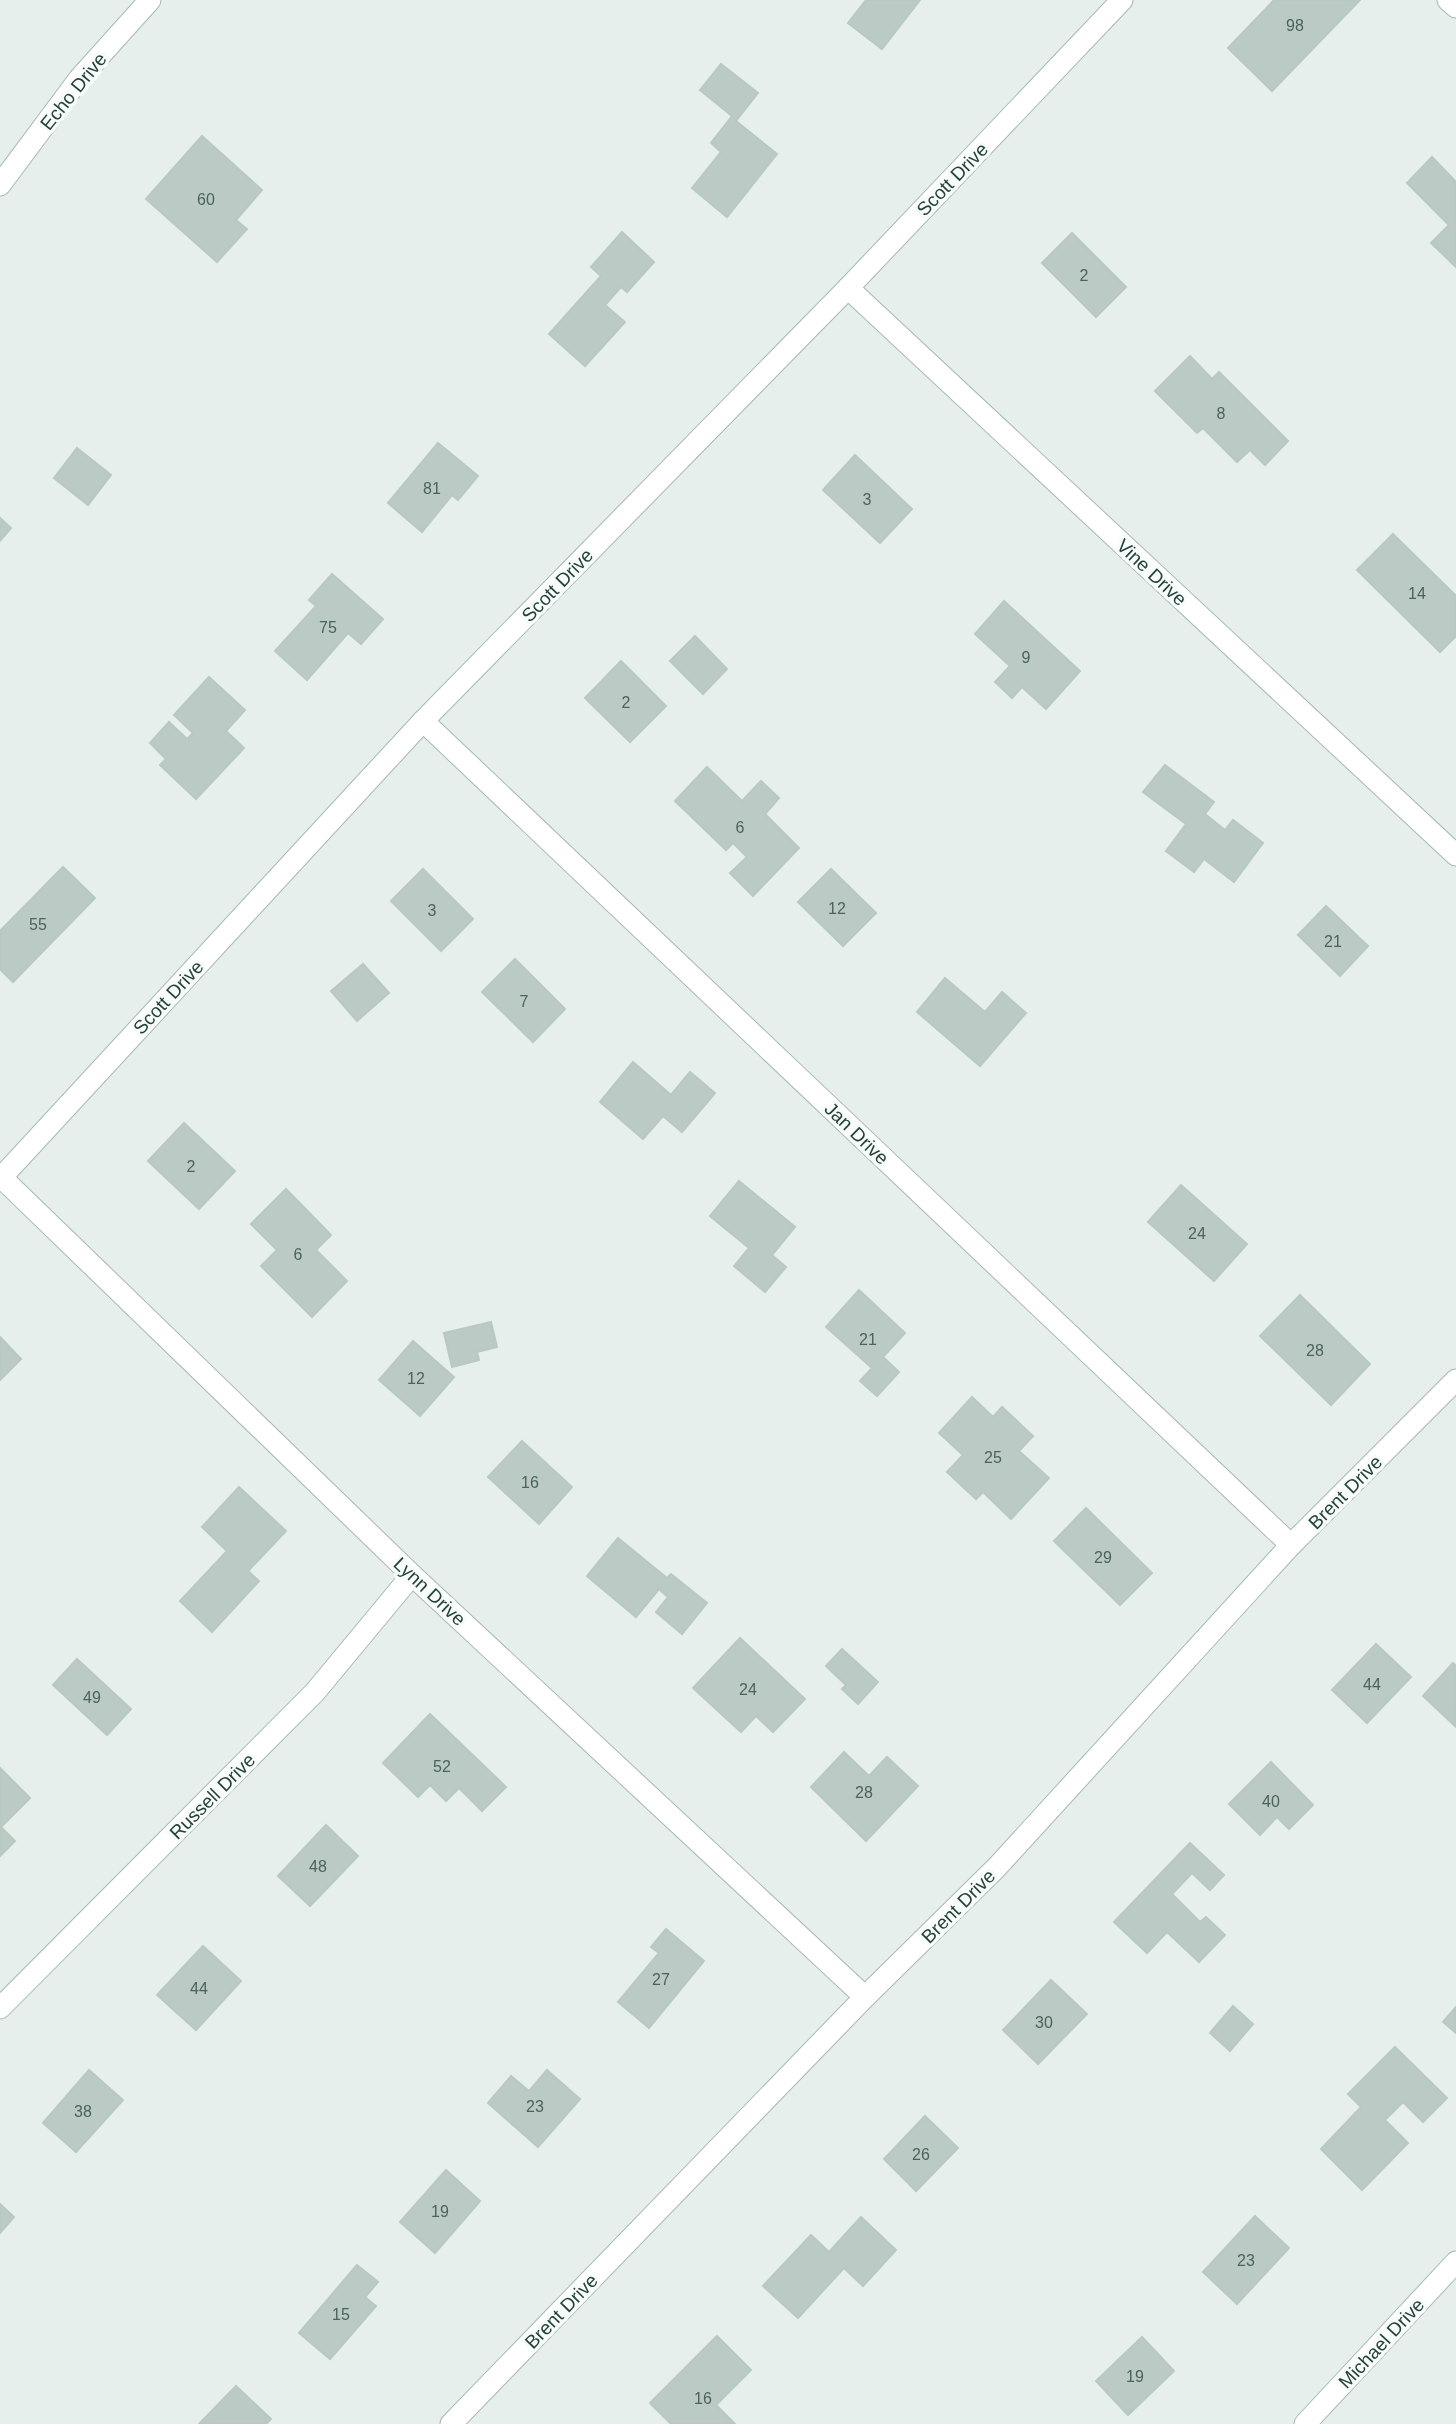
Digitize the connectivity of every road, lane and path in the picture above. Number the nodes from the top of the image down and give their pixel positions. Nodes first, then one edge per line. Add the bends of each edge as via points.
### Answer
1 (150, 0) edge
2 (1122, 0) edge
3 (1448, 0) edge
4 (1456, 7) edge
5 (0, 185) edge
6 (848, 288) junction
7 (423, 721) junction
8 (1456, 855) edge
9 (1, 1178) edge
10 (1454, 1386) edge
11 (1291, 1545) junction
12 (412, 1575) junction
13 (865, 1997) junction
14 (0, 2008) edge
15 (1456, 2262) edge
16 (451, 2424) edge
17 (1305, 2424) edge

1 - 5 street, Echo Drive via 79,79
2 - 6 street, Scott Drive
3 - 4 street
6 - 7 street, Scott Drive
6 - 8 street, Vine Drive
7 - 9 street, Scott Drive
7 - 11 street, Jan Drive
9 - 12 street, Lynn Drive
10 - 11 street, Brent Drive
11 - 13 street, Brent Drive via 997,1867
12 - 13 street, Lynn Drive
12 - 14 street, Russell Drive via 315,1692
13 - 16 street, Brent Drive
15 - 17 street, Michael Drive

